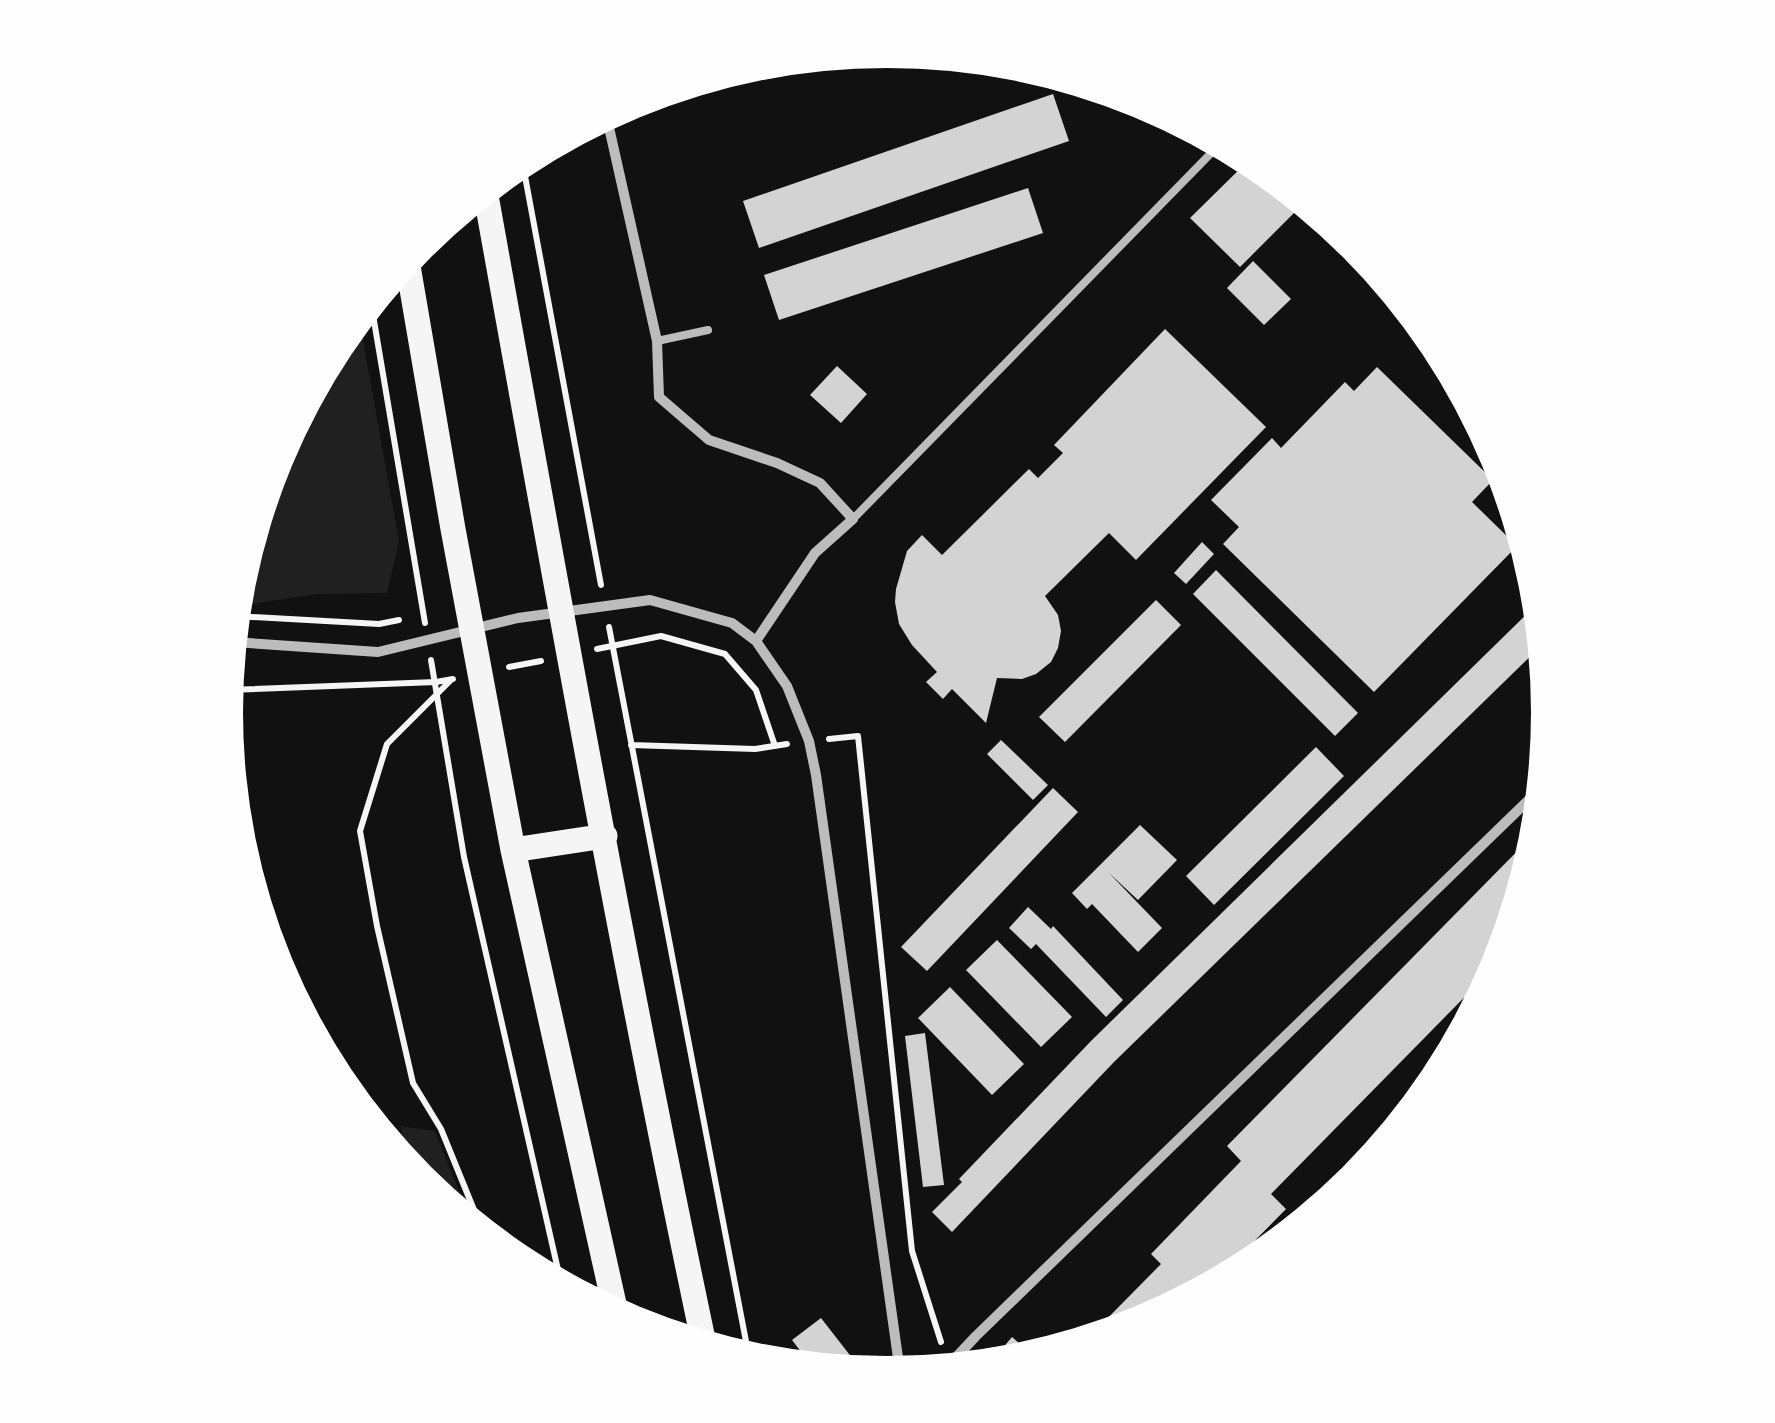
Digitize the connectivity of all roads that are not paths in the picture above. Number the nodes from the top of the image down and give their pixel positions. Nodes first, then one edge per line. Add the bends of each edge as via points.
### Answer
1 (610, 131) edge
2 (1210, 154) edge
3 (488, 207) edge
4 (409, 280) edge
5 (708, 330) dead end
6 (657, 341) junction
7 (854, 519) junction
8 (756, 640) junction
9 (247, 643) edge
10 (1525, 804) edge
11 (605, 836) junction
12 (513, 850) junction
13 (612, 1293) edge
14 (701, 1328) edge
15 (962, 1351) edge
16 (898, 1356) edge

1 - 6 street
2 - 7 lane
3 - 11 main road
4 - 12 main road
5 - 6 lane
6 - 7 street via 659,398 709,440 820,483
7 - 8 street via 815,553
8 - 9 street via 732,622 650,600 518,618 378,652
8 - 16 street via 787,686 816,775
10 - 15 street
11 - 12 main road
11 - 14 main road
12 - 13 main road

